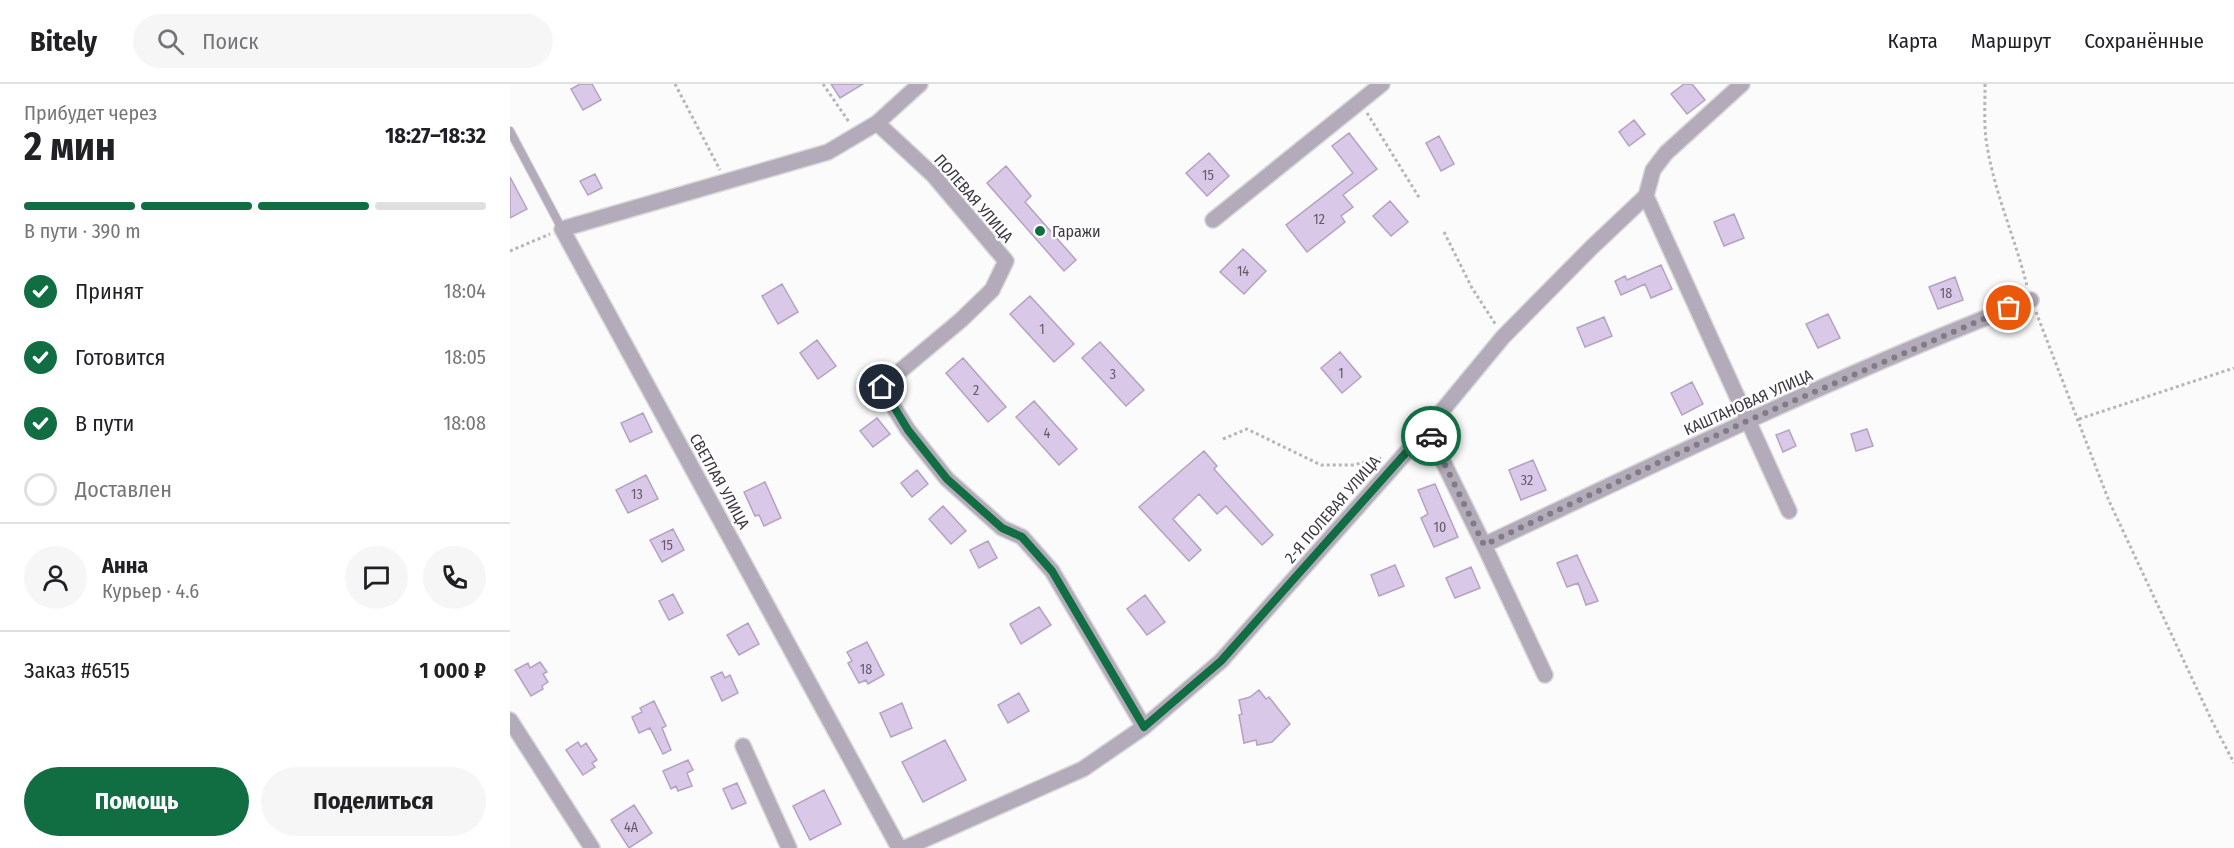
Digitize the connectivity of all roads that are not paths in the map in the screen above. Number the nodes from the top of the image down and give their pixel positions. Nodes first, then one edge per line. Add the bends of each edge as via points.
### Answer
1 (920, 84) edge
2 (1382, 84) edge
3 (1742, 84) edge
4 (877, 123) junction
5 (510, 131) edge
6 (1647, 196) junction
7 (1213, 220) dead end
8 (562, 229) junction
9 (2031, 300) road end
10 (1747, 421) junction
11 (1427, 429) junction
12 (1789, 511) dead end
13 (1484, 545) junction
14 (1545, 675) dead end
15 (510, 720) edge
16 (1144, 727) junction
17 (743, 747) dead end
18 (592, 848) edge
19 (789, 848) edge
20 (899, 848) edge
21 (904, 848) edge

1 - 4 street
2 - 7 street
3 - 6 street via 1666,153 1653,170
4 - 8 street via 828,152
4 - 16 street, ПОЛЕВАЯ УЛИЦА via 933,175 1006,261 992,290 882,387 908,430 947,479 1002,528 1022,537 1052,571
5 - 8 lane, СВЕТЛАЯ УЛИЦА
6 - 10 street
6 - 11 street, 2-Я ПОЛЕВАЯ УЛИЦА via 1503,337
8 - 20 street, СВЕТЛАЯ УЛИЦА
9 - 10 street, КАШТАНОВАЯ УЛИЦА
10 - 12 street
10 - 13 street, КАШТАНОВАЯ УЛИЦА
11 - 13 street
11 - 16 street, 2-Я ПОЛЕВАЯ УЛИЦА via 1221,661
13 - 14 street
15 - 18 street
16 - 21 street, 2-Я ПОЛЕВАЯ УЛИЦА via 1083,769
17 - 19 street

